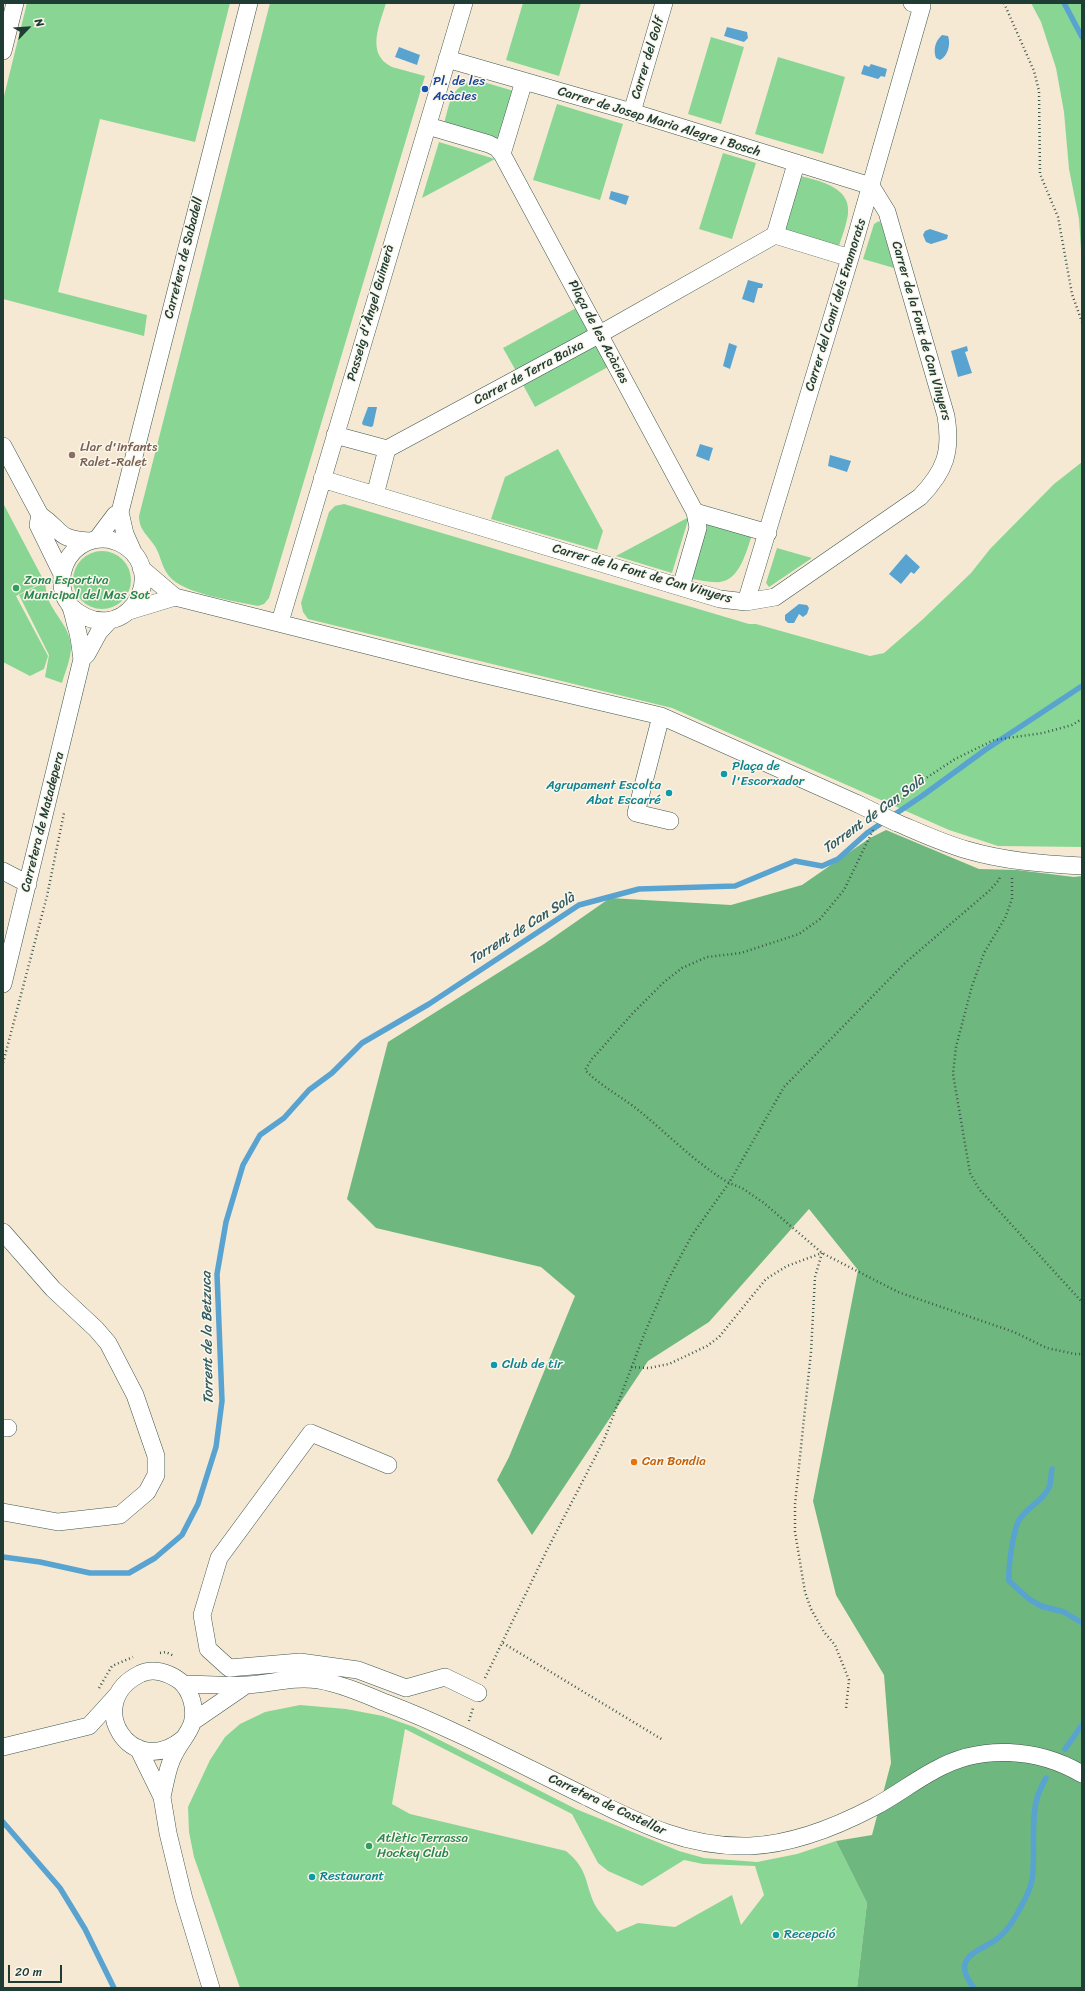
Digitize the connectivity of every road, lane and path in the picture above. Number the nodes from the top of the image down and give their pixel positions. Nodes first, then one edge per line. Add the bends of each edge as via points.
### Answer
1 (15, 3) edge
2 (249, 3) edge
3 (464, 3) edge
4 (664, 3) edge
5 (1004, 3) edge
6 (917, 4) edge
7 (3, 51) edge
8 (447, 59) junction
9 (524, 81) junction
10 (632, 112) junction
11 (428, 126) junction
12 (502, 154) junction
13 (796, 164) junction
14 (871, 186) junction
15 (775, 236) junction
16 (850, 258) junction
17 (1082, 322) edge
18 (600, 334) junction
19 (335, 435) junction
20 (3, 446) edge
21 (387, 449) junction
22 (322, 479) junction
23 (375, 495) junction
24 (120, 512) junction
25 (695, 512) junction
26 (40, 515) junction
27 (768, 533) junction
28 (93, 540) junction
29 (138, 561) junction
30 (62, 574) junction
31 (681, 587) junction
32 (175, 597) junction
33 (746, 602) junction
34 (70, 606) junction
35 (129, 611) junction
36 (110, 620) junction
37 (280, 622) junction
38 (82, 659) junction
39 (661, 716) junction
40 (1082, 719) edge
41 (64, 812) dead end
42 (894, 815) junction
43 (670, 821) dead end
44 (877, 826) dead end
45 (1004, 858) junction
46 (1082, 866) edge
47 (3, 871) edge
48 (28, 884) junction
49 (3, 984) edge
50 (3, 1063) edge
51 (729, 1182) junction
52 (3, 1232) edge
53 (822, 1253) junction
54 (1082, 1302) edge
55 (1082, 1354) edge
56 (631, 1367) junction
57 (388, 1465) dead end
58 (3, 1512) edge
59 (503, 1643) junction
60 (184, 1684) junction
61 (246, 1685) junction
62 (478, 1692) junction
63 (118, 1694) junction
64 (846, 1709) dead end
65 (195, 1720) junction
66 (89, 1726) junction
67 (122, 1735) junction
68 (463, 1737) junction
69 (183, 1738) junction
70 (663, 1740) dead end
71 (3, 1747) edge
72 (138, 1748) junction
73 (1082, 1774) edge
74 (162, 1796) junction
75 (211, 1988) edge

1 - 7 street
2 - 24 street, Carretera de Sabadell
3 - 8 street, Passeig d'Àngel Guimerà
4 - 10 street, Carrer del Golf
5 - 17 path via 1034,71 1039,91 1040,174 1058,217 1072,294
6 - 14 street, Carrer del Camí dels Enamorats
8 - 9 street, Carrer de Josep Maria Alegre i Bosch
8 - 11 street, Passeig d'Àngel Guimerà
9 - 10 street, Carrer de Josep Maria Alegre i Bosch
9 - 12 street
10 - 13 street, Carrer de Josep Maria Alegre i Bosch
11 - 12 street, Plaça de les Acàcies via 489,144
11 - 19 street, Passeig d'Àngel Guimerà
12 - 18 street, Plaça de les Acàcies
13 - 14 street, Carrer de Josep Maria Alegre i Bosch
13 - 15 street
14 - 16 street, Carrer del Camí dels Enamorats
14 - 33 street, Carrer de la Font de Can Vinyers via 887,212 946,416 949,435 945,463 939,475 920,497 775,597
15 - 16 street
15 - 18 street, Carrer de Terra Baixa
16 - 27 street, Carrer del Camí dels Enamorats
18 - 21 street, Carrer de Terra Baixa
18 - 25 street, Plaça de les Acàcies
19 - 21 street
19 - 22 street, Passeig d'Àngel Guimerà
20 - 26 street
21 - 23 street
22 - 23 street, Carrer de la Font de Can Vinyers
22 - 37 street, Passeig d'Àngel Guimerà
23 - 31 street, Carrer de la Font de Can Vinyers
24 - 28 street, Carretera de Sabadell
24 - 29 street, Carretera de Sabadell via 125,534
25 - 27 street
25 - 31 street, Plaça de les Acàcies via 698,528
26 - 28 street via 61,535 74,540
26 - 30 street via 38,525
27 - 33 street, Carrer del Camí dels Enamorats
28 - 29 street via 118,542 127,547
28 - 30 street via 79,546 70,554
29 - 32 street
29 - 35 street via 143,578 141,592
30 - 34 street via 64,596
31 - 33 street, Carrer de la Font de Can Vinyers via 720,599
32 - 35 street
32 - 37 street
34 - 36 street via 88,618
34 - 38 street via 79,634
35 - 36 street
36 - 38 street
37 - 39 street via 465,670
38 - 48 street, Carretera de Matadepera
39 - 42 street, bridge via 858,804
39 - 43 street via 636,813
40 - 42 path via 1072,725 1043,733 994,740 923,780
41 - 50 path via 47,896
42 - 45 street via 966,850
44 - 51 path via 844,890 820,919 799,934 741,953 707,957 682,968 633,1013 585,1070 596,1081 640,1112 694,1160
45 - 46 street
45 - 51 path via 999,880 990,891 905,963 784,1087
45 - 54 path via 1014,881 1012,899 1005,918 984,954 956,1047 953,1074 966,1152 970,1173 979,1189
47 - 48 street
48 - 49 street, Carretera de Matadepera
51 - 53 path via 764,1203
51 - 56 path via 692,1235 668,1280
52 - 58 street via 53,1289 108,1343 135,1395 156,1456 156,1475 147,1492 120,1515 58,1522
53 - 55 path via 920,1301 1014,1332 1047,1348
53 - 56 path via 787,1266 766,1279 719,1337 707,1346 669,1364 649,1368
53 - 64 path via 815,1277 812,1352 795,1504 795,1532 807,1597 824,1632 835,1645 849,1680
56 - 59 path via 604,1440 546,1552
57 - 62 street via 311,1433 219,1558 202,1614 208,1649 229,1668 300,1662 358,1670 406,1688 445,1677
59 - 62 path
59 - 70 path
60 - 61 street, Carretera de Castellar
60 - 63 street via 172,1675 158,1671 143,1672 130,1679
60 - 65 street via 191,1697
61 - 65 street, Carretera de Castellar
61 - 68 street, Carretera de Castellar via 316,1680 355,1690
62 - 68 path
63 - 66 street
63 - 67 street via 114,1704 114,1718
65 - 69 street
66 - 67 street
66 - 71 street
67 - 72 street
68 - 73 street, Carretera de Castellar via 649,1828 704,1843 732,1846 771,1844 827,1828 875,1806 937,1768 980,1753 1028,1755 1054,1762
69 - 72 street via 164,1751 147,1752
69 - 74 street via 172,1759
72 - 74 street
74 - 75 street via 184,1898

